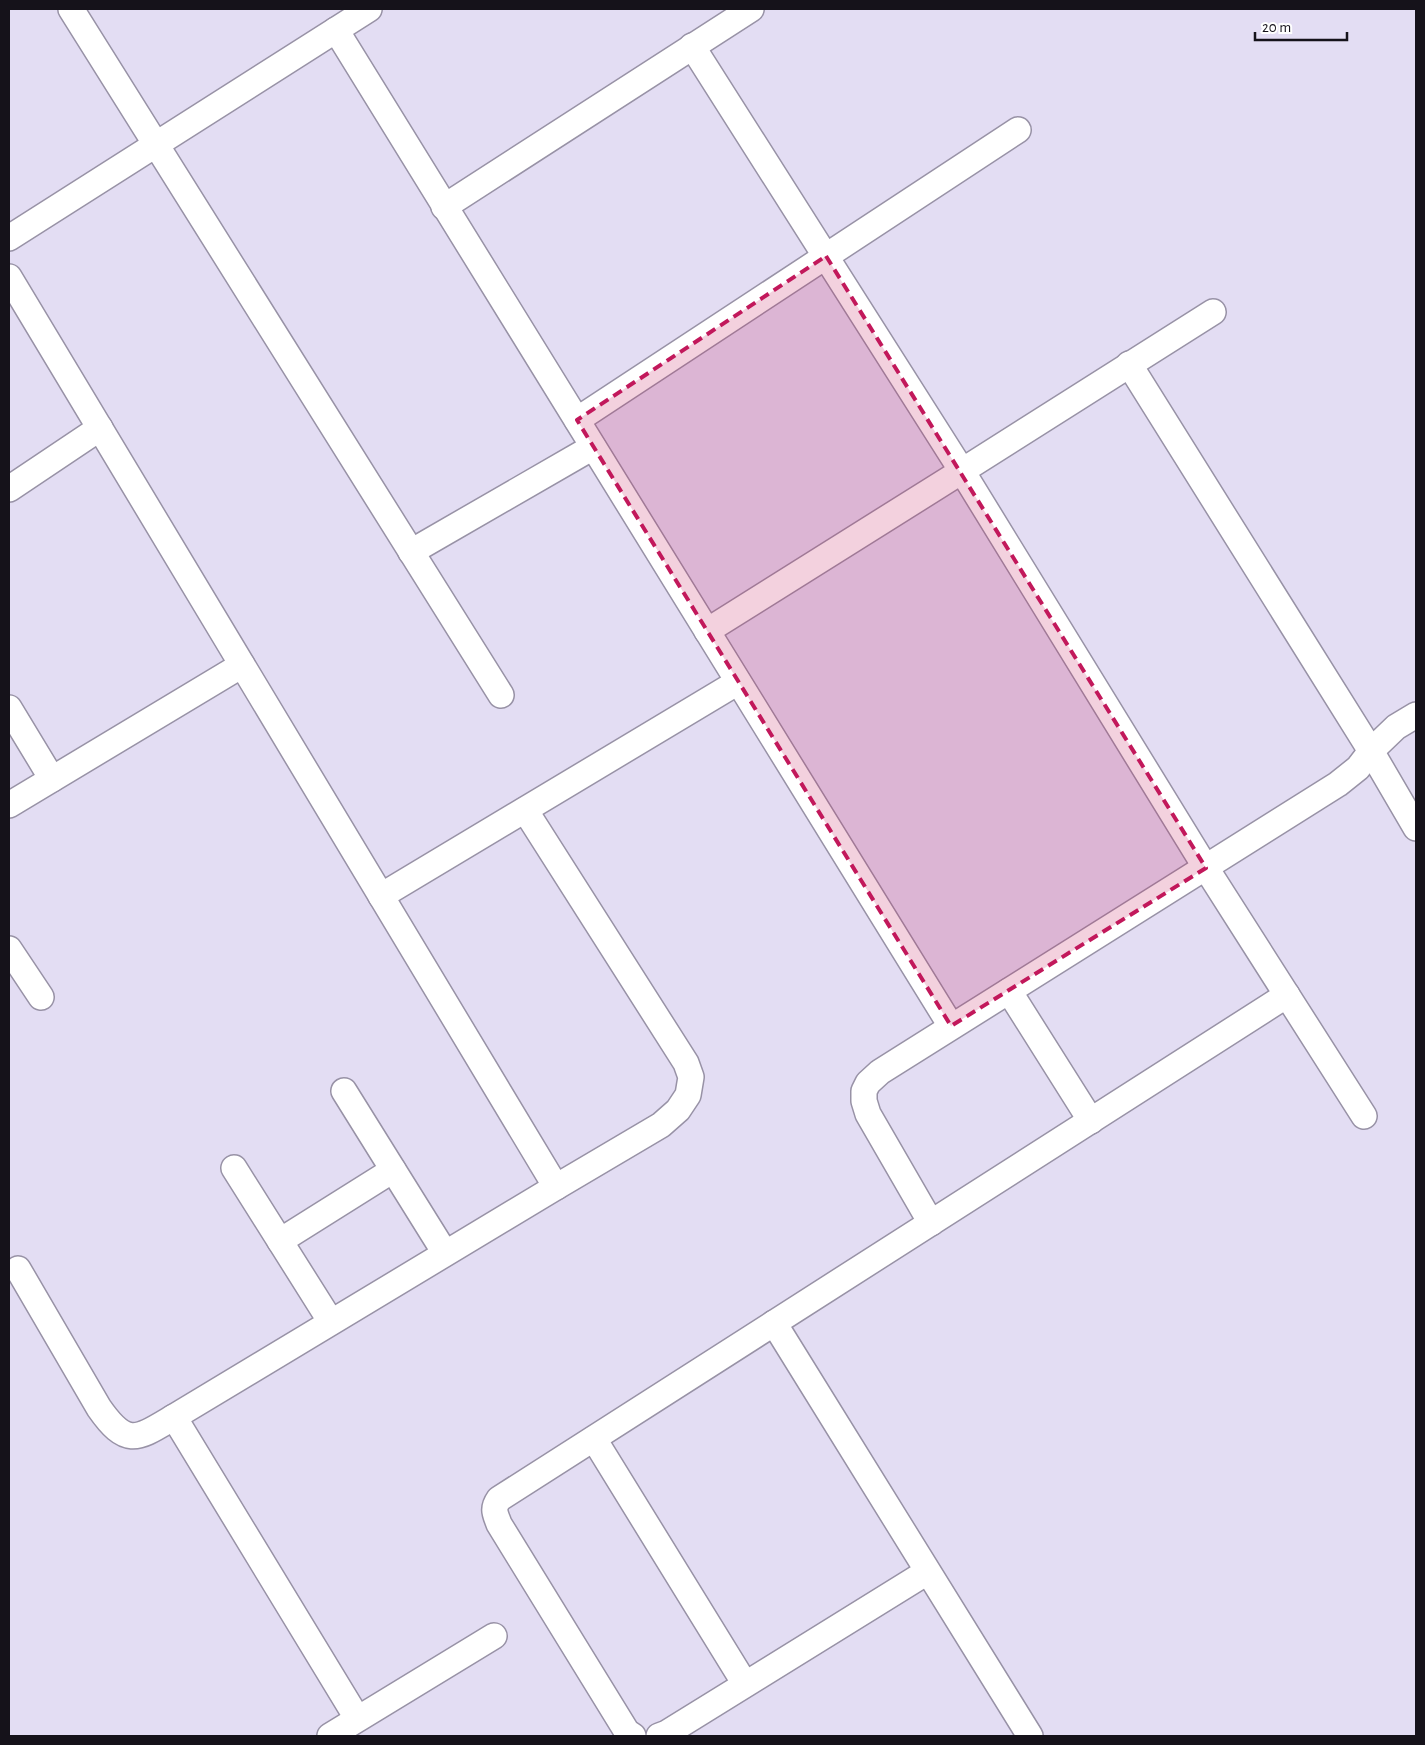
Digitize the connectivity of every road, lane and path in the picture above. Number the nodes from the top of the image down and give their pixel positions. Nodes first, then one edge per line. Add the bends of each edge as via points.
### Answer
1 (71, 9) edge
2 (751, 9) edge
3 (361, 11) edge
4 (336, 30) junction
5 (692, 46) junction
6 (1018, 130) dead end
7 (156, 144) junction
8 (444, 206) junction
9 (9, 238) edge
10 (826, 256) junction
11 (9, 276) edge
12 (1213, 312) dead end
13 (1129, 364) junction
14 (576, 420) junction
15 (100, 428) junction
16 (593, 447) junction
17 (962, 471) junction
18 (9, 489) edge
19 (411, 552) junction
20 (707, 631) junction
21 (242, 665) junction
22 (738, 682) junction
23 (500, 695) dead end
24 (9, 708) edge
25 (1416, 716) edge
26 (1371, 751) junction
27 (52, 779) junction
28 (9, 805) edge
29 (525, 810) junction
30 (1416, 828) edge
31 (1206, 868) junction
32 (381, 896) junction
33 (9, 949) edge
34 (1009, 991) junction
35 (1287, 996) junction
36 (41, 997) dead end
37 (951, 1026) junction
38 (344, 1091) dead end
39 (1364, 1116) dead end
40 (1091, 1121) junction
41 (234, 1168) dead end
42 (393, 1170) junction
43 (556, 1186) junction
44 (931, 1223) junction
45 (280, 1241) junction
46 (445, 1253) junction
47 (18, 1269) dead end
48 (331, 1322) junction
49 (774, 1323) junction
50 (174, 1417) junction
51 (594, 1439) junction
52 (926, 1572) junction
53 (494, 1636) dead end
54 (745, 1684) junction
55 (357, 1718) junction
56 (330, 1736) edge
57 (633, 1736) edge
58 (659, 1736) edge
59 (1030, 1736) edge

1 - 7 street
2 - 5 street
3 - 4 street
4 - 7 street
4 - 8 street
5 - 8 street
5 - 10 street
6 - 10 street
7 - 9 street
7 - 19 street
8 - 14 street
10 - 14 street
10 - 17 street
11 - 15 street
12 - 13 street
13 - 17 street
13 - 26 street
14 - 16 street
15 - 18 street
15 - 21 street
16 - 19 street
16 - 20 street
17 - 20 street
17 - 31 street
19 - 23 street
20 - 22 street
21 - 27 street
21 - 32 street
22 - 29 street
22 - 37 street
24 - 27 street
25 - 26 street via 1396,728
26 - 30 street
26 - 31 street via 1358,768 1338,784
27 - 28 street
29 - 32 street
29 - 43 street via 686,1063 691,1076 688,1095 678,1110 660,1125
31 - 34 street
31 - 35 street
32 - 43 street
33 - 36 street
34 - 37 street
34 - 40 street
35 - 39 street
35 - 40 street
37 - 44 street via 880,1072 864,1091 868,1114
38 - 42 street
40 - 44 street
41 - 45 street
42 - 45 street
42 - 46 street
43 - 46 street
44 - 49 street
45 - 48 street
46 - 48 street
47 - 50 street via 110,1424 120,1432 138,1436
48 - 50 street
49 - 51 street
49 - 52 street
50 - 55 street
51 - 54 street
51 - 57 street via 506,1493 494,1505 494,1512 627,1732
52 - 54 street
52 - 59 street
53 - 55 street
54 - 58 street
55 - 56 street

